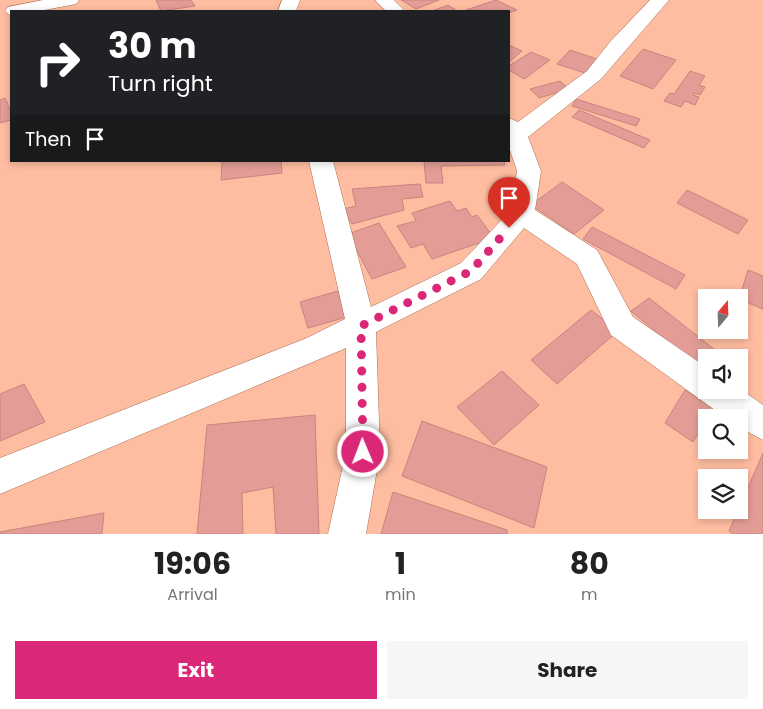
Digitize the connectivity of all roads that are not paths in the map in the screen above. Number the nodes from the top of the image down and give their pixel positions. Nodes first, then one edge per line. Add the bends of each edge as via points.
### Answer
1 (70, 0) edge
2 (384, 0) edge
3 (660, 0) edge
4 (22, 10) edge
5 (395, 10) edge
6 (512, 130) edge
7 (320, 162) edge
8 (522, 214) junction
9 (361, 326) junction
10 (698, 379) edge
11 (727, 399) edge
12 (763, 424) edge
13 (0, 476) edge
14 (347, 534) edge

1 - 4 street
2 - 5 street
3 - 6 street via 594,75
6 - 8 street via 529,170
7 - 9 street
8 - 9 street via 471,271
8 - 10 street via 588,257 622,326
9 - 13 street via 318,347
9 - 14 street via 363,452
11 - 12 street

